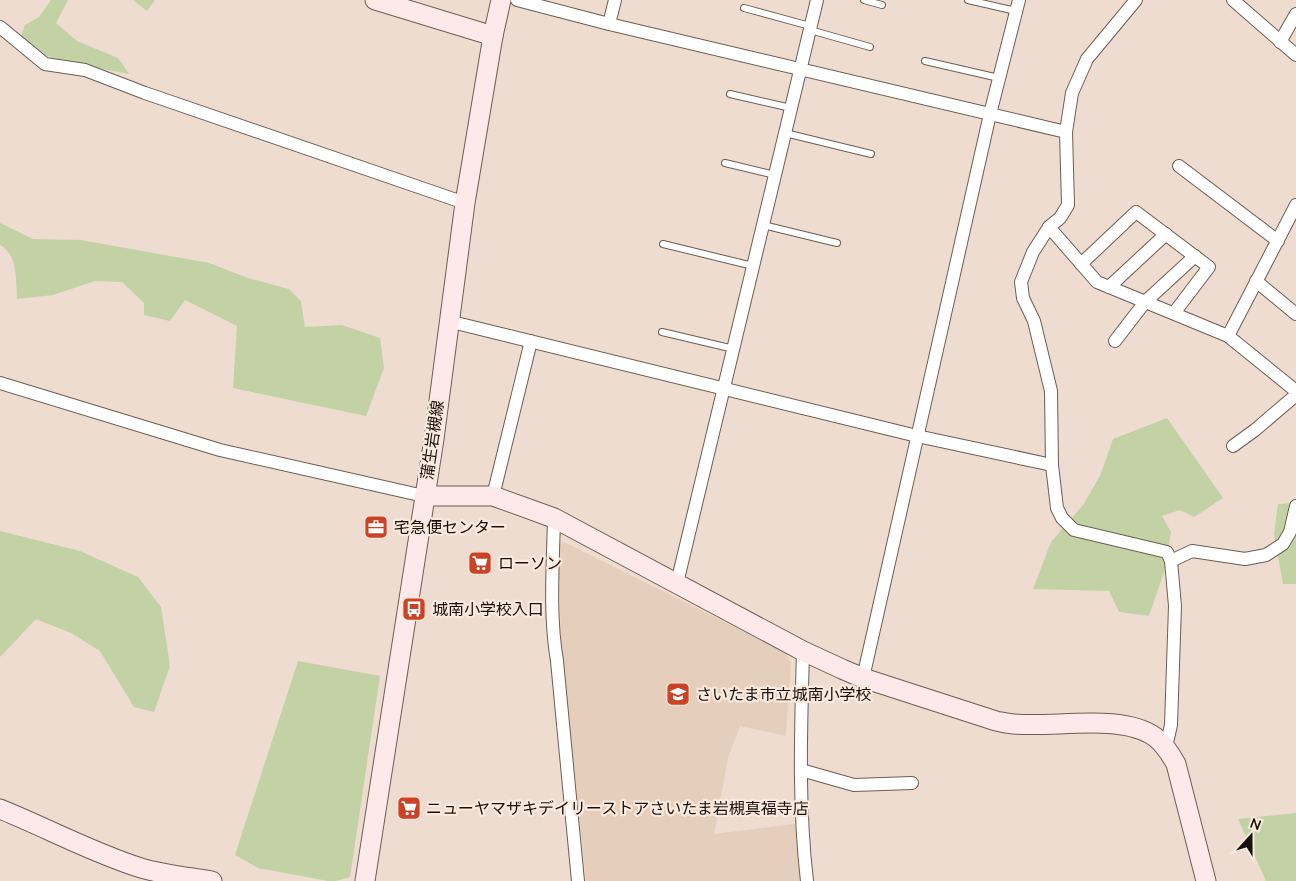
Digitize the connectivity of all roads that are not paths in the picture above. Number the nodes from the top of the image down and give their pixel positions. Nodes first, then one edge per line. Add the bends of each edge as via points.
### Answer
1 (375, 0) edge
2 (502, 0) edge
3 (516, 0) edge
4 (615, 0) edge
5 (817, 0) edge
6 (864, 0) edge
7 (968, 0) edge
8 (1136, 0) edge
9 (1238, 2) edge
10 (882, 5) dead end
11 (1018, 6) edge
12 (744, 8) dead end
13 (1296, 14) edge
14 (609, 24) junction
15 (0, 27) edge
16 (810, 28) junction
17 (493, 36) junction
18 (1280, 42) junction
19 (870, 47) dead end
20 (1296, 55) edge
21 (926, 61) dead end
22 (800, 70) junction
23 (999, 78) junction
24 (730, 94) dead end
25 (791, 108) junction
26 (990, 114) junction
27 (1066, 132) junction
28 (785, 133) junction
29 (871, 154) dead end
30 (724, 163) dead end
31 (1179, 166) dead end
32 (775, 175) junction
33 (465, 203) junction
34 (1296, 205) edge
35 (1292, 221) edge
36 (763, 225) junction
37 (1049, 227) junction
38 (1166, 234) junction
39 (1278, 241) junction
40 (837, 243) dead end
41 (663, 244) dead end
42 (1195, 256) junction
43 (1081, 264) junction
44 (753, 266) junction
45 (1256, 281) junction
46 (1109, 287) junction
47 (1145, 302) junction
48 (1174, 313) junction
49 (1296, 314) edge
50 (448, 321) junction
51 (662, 332) dead end
52 (1228, 336) junction
53 (531, 341) junction
54 (1115, 341) dead end
55 (734, 349) junction
56 (1296, 374) edge
57 (0, 382) edge
58 (1285, 382) junction
59 (724, 388) junction
60 (1296, 391) edge
61 (1296, 395) edge
62 (917, 436) junction
63 (1233, 446) dead end
64 (1052, 465) junction
65 (424, 496) junction
66 (493, 496) junction
67 (1296, 506) edge
68 (554, 518) junction
69 (1172, 561) junction
70 (677, 583) junction
71 (803, 651) junction
72 (863, 678) junction
73 (1166, 747) junction
74 (801, 770) junction
75 (912, 783) dead end
76 (0, 809) edge
77 (212, 881) edge
78 (365, 881) edge
79 (578, 881) edge
80 (807, 881) edge
81 (1206, 881) edge

1 - 17 street
2 - 17 street, 蒲生岩槻線
3 - 14 street
4 - 14 street
5 - 16 street
6 - 10 lane
7 - 11 lane
8 - 27 street via 1086,59 1072,93
9 - 18 street
11 - 23 street
12 - 16 lane
13 - 18 street
14 - 22 street
15 - 33 street via 45,64 85,70 145,94
16 - 19 lane
16 - 22 street
17 - 33 street, 蒲生岩槻線
18 - 20 street
21 - 23 lane
22 - 25 street
22 - 26 street
23 - 26 street
24 - 25 lane
25 - 28 street
26 - 27 street
26 - 62 street
27 - 37 street via 1068,205
28 - 29 lane
28 - 32 street
30 - 32 lane
31 - 39 street
32 - 36 street
33 - 50 street, 蒲生岩槻線
34 - 35 street
35 - 39 street
36 - 40 lane
36 - 44 street
37 - 43 street
37 - 64 street via 1033,252 1021,282 1051,391
38 - 42 street
38 - 43 street via 1136,212
38 - 46 street
39 - 45 street
41 - 44 lane
42 - 47 street
42 - 48 street via 1209,267
43 - 46 street via 1097,282
44 - 55 street
45 - 49 street
45 - 52 street
46 - 47 street
47 - 48 street
47 - 54 street
48 - 52 street
50 - 53 street
50 - 65 street, 蒲生岩槻線
51 - 55 lane
52 - 58 street
53 - 59 street
53 - 66 street
55 - 59 street
56 - 58 street
57 - 65 street via 220,450
58 - 60 street
59 - 62 street
59 - 70 street
61 - 63 street
62 - 64 street
62 - 72 street
64 - 69 street via 1057,508 1074,530 1167,552
65 - 66 street
65 - 78 street, 蒲生岩槻線
66 - 68 street
67 - 69 street via 1290,532 1283,544 1266,555 1245,559 1192,551
68 - 70 street
68 - 79 street via 553,637
69 - 73 street via 1175,616 1171,725
70 - 71 street
71 - 72 street
71 - 74 street
72 - 73 street via 996,721 1120,725 1153,736
73 - 81 street via 1181,778
74 - 75 street via 854,785
74 - 80 street via 802,841
76 - 77 street via 140,868 170,876

